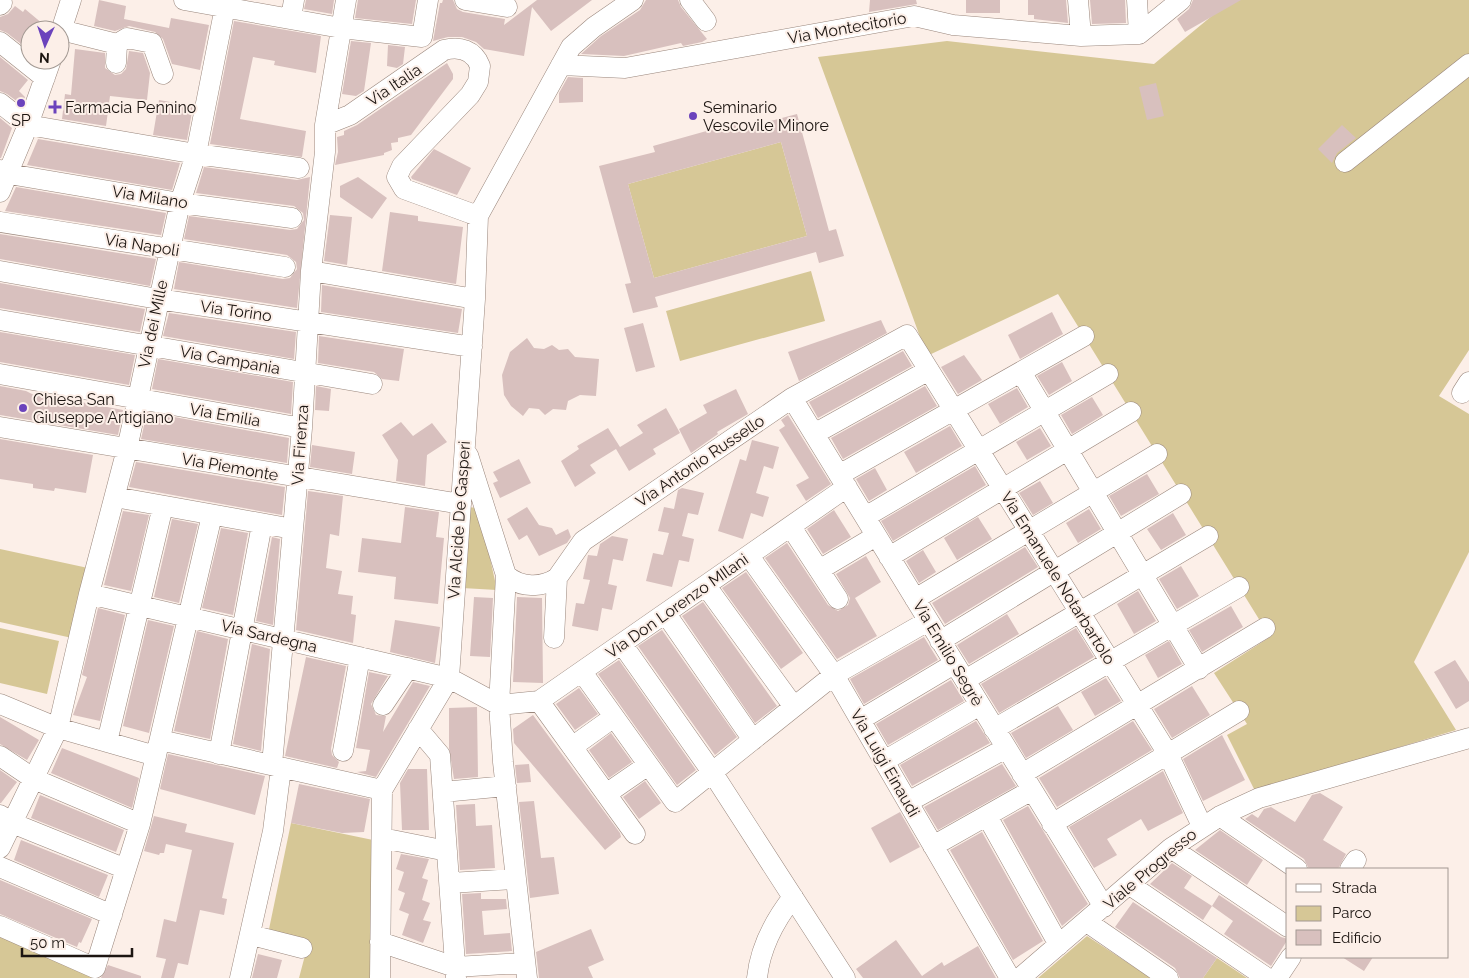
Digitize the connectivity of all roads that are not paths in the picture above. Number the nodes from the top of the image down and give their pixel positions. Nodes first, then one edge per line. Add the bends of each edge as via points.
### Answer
1 (71, 0) edge
2 (186, 0) edge
3 (346, 0) edge
4 (428, 0) edge
5 (465, 0) edge
6 (633, 0) edge
7 (690, 0) edge
8 (1078, 0) edge
9 (1136, 0) edge
10 (1181, 0) edge
11 (214, 4) edge
12 (506, 7) dead end
13 (915, 8) edge
14 (292, 9) edge
15 (65, 20) edge
16 (706, 21) dead end
17 (342, 28) junction
18 (1139, 34) junction
19 (70, 36) edge
20 (1081, 36) junction
21 (0, 42) edge
22 (20, 53) edge
23 (1469, 64) edge
24 (561, 65) junction
25 (48, 70) edge
26 (163, 74) dead end
27 (0, 103) edge
28 (28, 125) junction
29 (325, 125) junction
30 (196, 154) junction
31 (1345, 162) dead end
32 (299, 168) dead end
33 (3, 178) edge
34 (180, 203) junction
35 (478, 216) junction
36 (292, 218) dead end
37 (0, 222) edge
38 (169, 250) junction
39 (285, 267) dead end
40 (0, 271) edge
41 (311, 271) junction
42 (475, 299) junction
43 (158, 300) junction
44 (0, 320) edge
45 (308, 322) junction
46 (907, 334) joint
47 (1084, 336) dead end
48 (148, 346) junction
49 (472, 348) junction
50 (929, 370) junction
51 (1021, 372) junction
52 (305, 373) junction
53 (0, 374) edge
54 (1108, 374) dead end
55 (372, 384) dead end
56 (792, 398) junction
57 (137, 399) junction
58 (954, 410) junction
59 (1044, 410) junction
60 (1131, 412) dead end
61 (0, 427) edge
62 (302, 428) junction
63 (814, 434) junction
64 (464, 443) junction
65 (127, 450) junction
66 (978, 450) junction
67 (1068, 450) junction
68 (1157, 454) dead end
69 (297, 479) junction
70 (843, 481) junction
71 (1003, 489) junction
72 (1093, 491) junction
73 (1182, 494) dead end
74 (115, 497) junction
75 (460, 504) junction
76 (163, 506) junction
77 (212, 515) junction
78 (865, 517) junction
79 (262, 524) junction
80 (791, 527) junction
81 (293, 529) junction
82 (1028, 530) junction
83 (1118, 532) junction
84 (876, 536) junction
85 (1208, 536) dead end
86 (749, 556) junction
87 (889, 557) junction
88 (819, 570) junction
89 (1054, 571) junction
90 (506, 575) junction
91 (1143, 575) junction
92 (558, 578) junction
93 (706, 586) junction
94 (1239, 587) dead end
95 (89, 594) junction
96 (838, 599) dead end
97 (915, 599) junction
98 (139, 606) junction
99 (1080, 613) junction
100 (666, 614) junction
101 (188, 617) junction
102 (928, 621) junction
103 (1173, 625) junction
104 (1265, 628) dead end
105 (243, 630) junction
106 (554, 638) dead end
107 (283, 639) junction
108 (940, 641) junction
109 (622, 644) junction
110 (360, 657) junction
111 (1110, 662) junction
112 (408, 668) junction
113 (1199, 669) junction
114 (582, 672) junction
115 (960, 672) junction
116 (834, 676) junction
117 (449, 678) junction
118 (539, 701) junction
119 (0, 704) edge
120 (383, 705) dead end
121 (980, 705) junction
122 (1137, 705) junction
123 (500, 706) junction
124 (794, 707) junction
125 (1239, 711) dead end
126 (614, 717) junction
127 (860, 720) junction
128 (58, 728) junction
129 (418, 729) junction
130 (994, 729) junction
131 (1469, 738) edge
132 (754, 740) junction
133 (107, 742) junction
134 (158, 748) junction
135 (572, 748) junction
136 (1006, 748) junction
137 (343, 751) dead end
138 (220, 754) junction
139 (1168, 754) junction
140 (0, 756) edge
141 (884, 761) junction
142 (648, 765) junction
143 (277, 766) junction
144 (712, 772) junction
145 (34, 779) junction
146 (1027, 782) junction
147 (506, 786) junction
148 (382, 790) junction
149 (443, 792) junction
150 (606, 794) junction
151 (908, 802) junction
152 (986, 816) junction
153 (1220, 816) junction
154 (6, 819) edge
155 (140, 824) junction
156 (1052, 824) junction
157 (1202, 826) junction
158 (635, 834) dead end
159 (382, 838) junction
160 (933, 846) junction
161 (0, 848) edge
162 (1171, 848) junction
163 (447, 851) junction
164 (0, 867) edge
165 (1296, 868) edge
166 (126, 869) junction
167 (515, 879) junction
168 (450, 883) junction
169 (1130, 885) junction
170 (793, 897) junction
171 (1104, 907) junction
172 (112, 915) junction
173 (1087, 922) junction
174 (0, 926) edge
175 (1286, 926) edge
176 (251, 936) junction
177 (380, 942) junction
178 (1059, 945) junction
179 (302, 948) dead end
180 (1290, 958) edge
181 (526, 970) edge
182 (456, 972) edge
183 (837, 975) edge
184 (240, 978) edge
185 (380, 978) edge
186 (756, 978) edge
187 (1010, 978) edge
188 (1020, 978) edge
189 (1168, 978) edge
190 (1267, 978) edge
191 (1277, 978) edge

1 - 15 street
2 - 11 street
3 - 17 street
4 - 17 street via 422,37
5 - 12 street
6 - 24 street, Via Alcide De Gasperi via 571,47
7 - 16 street
8 - 20 street
9 - 18 street
10 - 18 street
11 - 14 street
11 - 30 street, Via dei Mille
13 - 20 street, Via Montecitorio via 953,25
13 - 24 street, Via Montecitorio via 625,68
14 - 17 street
17 - 29 street
18 - 20 street, Via Montecitorio
19 - 26 street via 116,54 127,38 152,43
21 - 22 street
23 - 31 street
24 - 35 street, Via Alcide De Gasperi
25 - 28 street
27 - 28 street
28 - 30 street
28 - 33 street
29 - 35 street, Via Italia via 350,115 444,50 457,48 470,52 480,66 474,89 402,166 397,177 404,189
29 - 41 street, Via Firenza via 325,152
30 - 32 street
30 - 34 street, Via dei Mille
33 - 34 street, Via Milano
34 - 36 street, Via Milano
34 - 38 street, Via dei Mille
35 - 42 street, Via Alcide De Gasperi
37 - 38 street, Via Napoli
38 - 39 street, Via Napoli
38 - 43 street, Via dei Mille
40 - 43 street, Via Torino
41 - 42 street
41 - 45 street, Via Firenza
42 - 49 street, Via Alcide De Gasperi
43 - 45 street, Via Torino
43 - 48 street, Via dei Mille
44 - 48 street, Via Campania
45 - 49 street, Via Torino
45 - 52 street, Via Firenza
46 - 50 street, Via Emanuele Notarbartolo
46 - 56 street, Via Antonio Russello
47 - 51 street, Via Don Lorenzo MIlani
48 - 52 street, Via Campania
48 - 57 street, Via dei Mille
49 - 64 street, Via Alcide De Gasperi
50 - 58 street, Via Emanuele Notarbartolo
50 - 63 street
51 - 58 street, Via Don Lorenzo MIlani
51 - 59 street
52 - 55 street, Via Campania
52 - 62 street, Via Firenza
53 - 57 street, Via Emilia
54 - 59 street
56 - 63 street, Via Emilio Segrè
56 - 92 street, Via Antonio Russello via 583,541
57 - 62 street, Via Emilia
57 - 65 street, Via dei Mille
58 - 66 street, Via Emanuele Notarbartolo
58 - 70 street, Via Don Lorenzo MIlani
59 - 66 street
59 - 67 street
60 - 67 street
61 - 65 street, Via Piemonte
62 - 69 street, Via Firenza
63 - 70 street, Via Emilio Segrè
64 - 75 street, Via Alcide De Gasperi
64 - 90 street
65 - 69 street, Via Piemonte
65 - 74 street, Via dei Mille
66 - 71 street, Via Emanuele Notarbartolo
66 - 78 street
67 - 71 street
67 - 72 street
68 - 72 street
69 - 75 street, Via Piemonte
69 - 81 street, Via Firenza
70 - 78 street, Via Emilio Segrè
70 - 80 street, Via Don Lorenzo MIlani
71 - 82 street, Via Emanuele Notarbartolo
71 - 87 street
72 - 82 street
72 - 83 street
73 - 83 street
74 - 76 street
74 - 95 street, Via dei Mille
75 - 117 street, Via Alcide De Gasperi
76 - 77 street
76 - 98 street
77 - 79 street
77 - 101 street
78 - 84 street, Via Emilio Segrè
79 - 81 street
79 - 105 street
80 - 86 street, Via Don Lorenzo MIlani
80 - 88 street
81 - 107 street, Via Firenza
82 - 89 street, Via Emanuele Notarbartolo
82 - 97 street
83 - 89 street
83 - 91 street
84 - 87 street, Via Emilio Segrè
84 - 88 street
85 - 91 street
86 - 93 street, Via Don Lorenzo MIlani
86 - 116 street, Via Luigi Einaudi
87 - 97 street, Via Emilio Segrè
88 - 96 street
89 - 99 street, Via Emanuele Notarbartolo
89 - 108 street
90 - 92 street via 518,583 533,585 546,584
90 - 123 street
91 - 99 street
91 - 103 street
92 - 106 street
93 - 100 street, Via Don Lorenzo MIlani
93 - 124 street
94 - 103 street
95 - 98 street, Via Sardegna
95 - 128 street, Via dei Mille
97 - 102 street, Via Emilio Segrè
98 - 101 street, Via Sardegna
98 - 133 street
99 - 111 street, Via Emanuele Notarbartolo
99 - 115 street
100 - 109 street, Via Don Lorenzo MIlani
100 - 132 street
101 - 105 street, Via Sardegna
101 - 134 street
102 - 108 street, Via Emilio Segrè
102 - 116 street
103 - 111 street
103 - 113 street
104 - 113 street
105 - 107 street, Via Sardegna
105 - 138 street
107 - 110 street, Via Sardegna
107 - 143 street, Via Firenza
108 - 115 street, Via Emilio Segrè
109 - 114 street, Via Don Lorenzo MIlani
109 - 144 street
110 - 112 street, Via Sardegna
110 - 137 street
111 - 122 street, Via Emanuele Notarbartolo
111 - 130 street
112 - 117 street, Via Sardegna
112 - 120 street
113 - 122 street
114 - 118 street, Via Don Lorenzo MIlani
114 - 126 street
115 - 121 street, Via Emilio Segrè
115 - 127 street
116 - 124 street
116 - 127 street, Via Luigi Einaudi
117 - 123 street, Via Sardegna
117 - 129 street, Via Alcide De Gasperi
118 - 123 street, Via Don Lorenzo MIlani
118 - 135 street
119 - 128 street
121 - 130 street, Via Emilio Segrè
121 - 141 street
122 - 139 street, Via Emanuele Notarbartolo
122 - 146 street
123 - 147 street
124 - 132 street
125 - 139 street
126 - 135 street
126 - 142 street
127 - 141 street, Via Luigi Einaudi
128 - 133 street
128 - 145 street, Via dei Mille
129 - 148 street, Via Alcide De Gasperi
129 - 149 street via 440,755
130 - 136 street, Via Emilio Segrè
131 - 153 street, Viale Progresso via 1259,798
132 - 144 street
133 - 134 street
134 - 138 street
134 - 155 street
135 - 150 street
136 - 146 street, Via Emilio Segrè
136 - 151 street
138 - 143 street
139 - 156 street
139 - 157 street, Via Emanuele Notarbartolo
140 - 145 street
141 - 151 street, Via Luigi Einaudi
142 - 144 street via 675,802
142 - 150 street
143 - 148 street
143 - 176 street, Via Firenza via 273,831
144 - 170 street
145 - 154 street, Via dei Mille
145 - 155 street
146 - 152 street
146 - 156 street, Via Emilio Segrè
147 - 149 street
147 - 167 street
148 - 159 street
149 - 163 street
150 - 158 street
151 - 160 street, Via Luigi Einaudi
152 - 160 street
152 - 178 street
153 - 157 street, Viale Progresso
153 - 165 street
154 - 161 street, Via dei Mille
154 - 166 street
155 - 166 street
156 - 171 street, Via Emilio Segrè
157 - 162 street, Viale Progresso
159 - 163 street
159 - 177 street
160 - 187 street, Via Luigi Einaudi
162 - 169 street, Viale Progresso
162 - 175 street
163 - 168 street
164 - 172 street
166 - 172 street
167 - 168 street
167 - 181 street
168 - 182 street
169 - 171 street, Viale Progresso
169 - 190 street
170 - 183 street
170 - 186 street via 765,944
171 - 173 street, Viale Progresso
172 - 174 street via 95,968
173 - 178 street, Viale Progresso
173 - 189 street
176 - 179 street
176 - 184 street, Via Firenza
177 - 182 street
177 - 185 street
178 - 188 street, Viale Progresso
180 - 191 street
181 - 182 street

